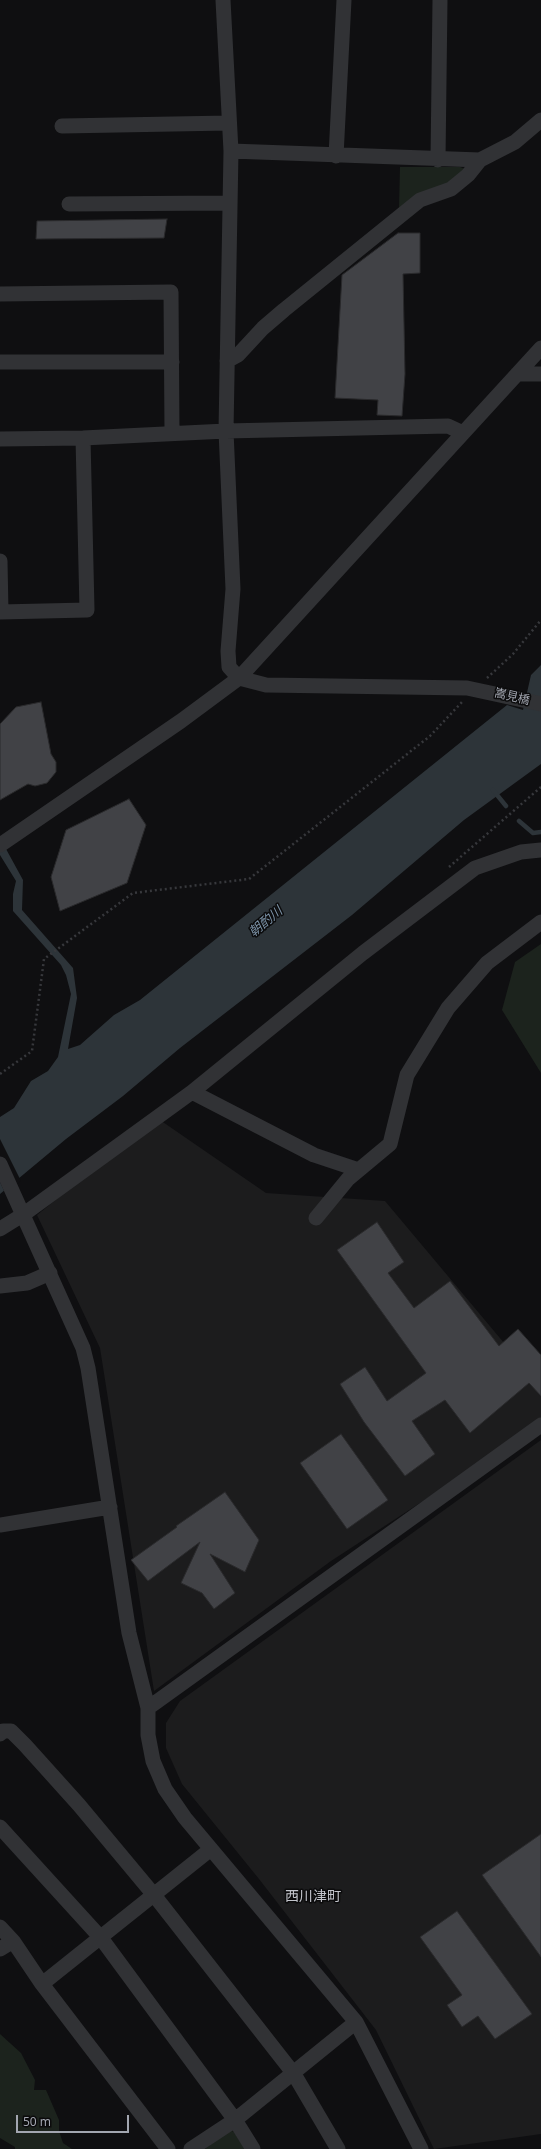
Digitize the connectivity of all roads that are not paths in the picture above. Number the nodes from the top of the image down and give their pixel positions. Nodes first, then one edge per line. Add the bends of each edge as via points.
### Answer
1 (224, 0) edge
2 (344, 0) edge
3 (440, 0) edge
4 (541, 120) edge
5 (229, 123) junction
6 (62, 126) dead end
7 (231, 151) junction
8 (336, 156) junction
9 (438, 160) junction
10 (480, 160) junction
11 (229, 203) junction
12 (69, 204) dead end
13 (0, 294) edge
14 (541, 348) edge
15 (227, 361) junction
16 (0, 362) edge
17 (172, 362) junction
18 (517, 374) junction
19 (541, 374) edge
20 (226, 431) junction
21 (172, 433) junction
22 (463, 433) junction
23 (83, 438) junction
24 (0, 439) edge
25 (0, 561) edge
26 (1, 612) edge
27 (239, 678) junction
28 (541, 704) edge
29 (4, 842) edge
30 (541, 850) edge
31 (541, 922) edge
32 (192, 1092) junction
33 (0, 1164) edge
34 (359, 1170) junction
35 (22, 1209) junction
36 (316, 1218) dead end
37 (0, 1229) edge
38 (50, 1273) junction
39 (0, 1286) edge
40 (541, 1425) edge
41 (110, 1507) junction
42 (0, 1525) edge
43 (148, 1708) junction
44 (0, 1734) edge
45 (0, 1827) edge
46 (211, 1850) junction
47 (154, 1895) junction
48 (0, 1927) edge
49 (101, 1938) junction
50 (13, 1941) junction
51 (0, 1949) edge
52 (42, 1984) junction
53 (356, 2022) junction
54 (294, 2074) junction
55 (235, 2120) junction
56 (168, 2149) edge
57 (191, 2149) edge
58 (253, 2149) edge
59 (338, 2149) edge
60 (421, 2149) edge

1 - 5 street
2 - 8 street
3 - 9 street
4 - 10 street via 515,142
5 - 6 street
5 - 7 street
7 - 8 street
7 - 11 street
8 - 9 street
9 - 10 street
10 - 15 street via 451,189 420,200 284,310 238,355
11 - 12 street
11 - 15 street
13 - 17 street via 171,292
14 - 18 street
15 - 20 street
16 - 17 street
17 - 21 street
18 - 19 street
18 - 22 street
20 - 21 street
20 - 22 street via 448,426
20 - 27 street via 233,589 228,651 230,666
21 - 23 street
22 - 27 street
23 - 24 street
23 - 26 street via 87,610
25 - 26 street
27 - 28 street, 嵩見橋 via 266,685 478,690
27 - 29 street via 181,721
30 - 32 street via 521,852 475,868 363,953
31 - 34 street via 487,963 448,1008 407,1075 390,1144
32 - 34 street via 314,1155
32 - 35 street
33 - 35 street
34 - 36 street via 348,1178
35 - 37 street
35 - 38 street
38 - 39 street via 27,1283
38 - 41 street via 83,1348
40 - 43 street
41 - 42 street
41 - 43 street via 129,1633
43 - 46 street via 148,1735 153,1760 165,1789
44 - 47 street via 3,1731 11,1731 25,1745
45 - 49 street
46 - 47 street
46 - 53 street
47 - 49 street
47 - 54 street
48 - 50 street
49 - 52 street
49 - 55 street
50 - 51 street
50 - 52 street
52 - 56 street
53 - 54 street
53 - 60 street
54 - 55 street
54 - 59 street
55 - 57 street
55 - 58 street

